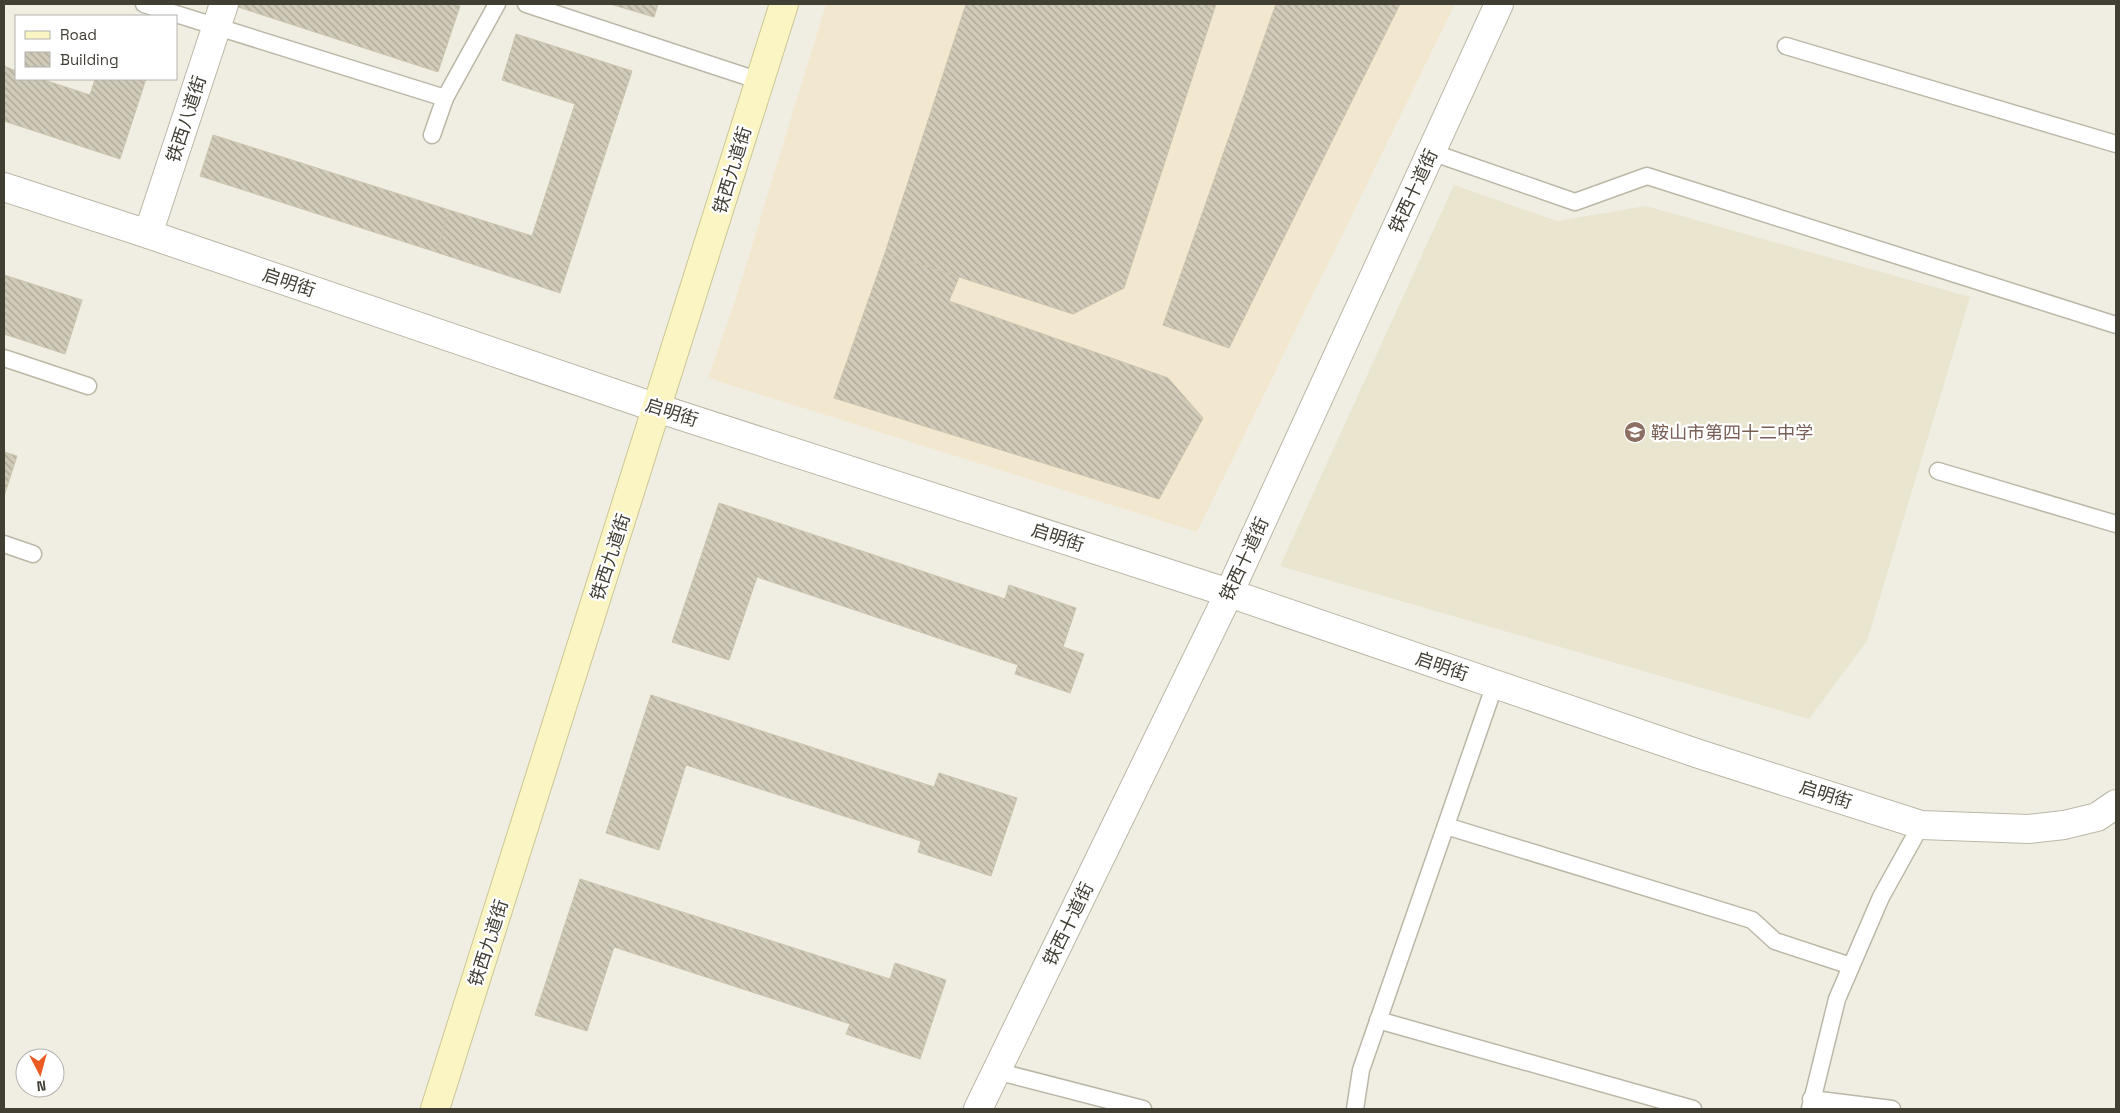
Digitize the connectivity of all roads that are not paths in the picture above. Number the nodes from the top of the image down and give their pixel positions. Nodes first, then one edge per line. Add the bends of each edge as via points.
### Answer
1 (144, 4) edge
2 (497, 4) edge
3 (526, 4) edge
4 (784, 4) edge
5 (1499, 4) edge
6 (220, 15) edge
7 (1786, 46) dead end
8 (760, 81) junction
9 (445, 98) junction
10 (432, 135) dead end
11 (2116, 144) edge
12 (1431, 152) junction
13 (4, 187) edge
14 (148, 234) junction
15 (2116, 326) edge
16 (4, 358) edge
17 (88, 386) dead end
18 (658, 408) junction
19 (1938, 471) dead end
20 (2116, 524) edge
21 (4, 544) edge
22 (33, 554) dead end
23 (1229, 593) junction
24 (1495, 684) junction
25 (2116, 804) edge
26 (1446, 826) junction
27 (1921, 826) junction
28 (1851, 966) junction
29 (1378, 1020) junction
30 (996, 1071) junction
31 (1811, 1104) edge
32 (435, 1109) edge
33 (978, 1109) edge
34 (1143, 1109) edge
35 (1355, 1109) edge
36 (1693, 1109) edge
37 (1892, 1109) edge

1 - 6 lane
2 - 9 lane
3 - 8 lane
4 - 8 main road, 铁西九道街
5 - 12 street, 铁西十道街
6 - 9 lane
6 - 14 street, 铁西八道街
7 - 11 lane
8 - 18 main road, 铁西九道街
9 - 10 lane
12 - 15 lane via 1575,202 1648,176
12 - 23 street, 铁西十道街
13 - 14 street, 启明街
14 - 18 street, 启明街
16 - 17 lane
18 - 23 street, 启明街
18 - 32 main road, 铁西九道街
19 - 20 lane
21 - 22 lane
23 - 24 street, 启明街
23 - 30 street, 铁西十道街
24 - 26 lane
24 - 27 street, 启明街
25 - 27 street, 启明街 via 2097,817 2029,829
26 - 28 lane via 1752,920 1775,941
26 - 29 lane
27 - 28 lane via 1881,897
28 - 31 lane via 1837,999
29 - 35 lane via 1361,1070
29 - 36 lane
30 - 33 street, 铁西十道街
30 - 34 lane
31 - 37 lane

